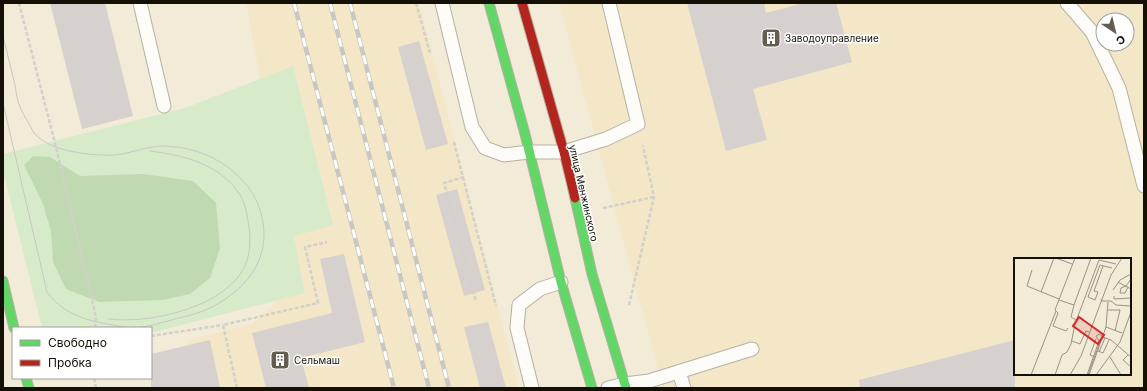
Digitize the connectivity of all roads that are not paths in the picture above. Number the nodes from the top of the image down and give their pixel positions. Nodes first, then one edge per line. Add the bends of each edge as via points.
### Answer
1 (140, 3) edge
2 (442, 3) edge
3 (489, 3) edge
4 (522, 3) edge
5 (609, 3) edge
6 (1067, 3) edge
7 (164, 106) dead end
8 (530, 152) junction
9 (564, 152) junction
10 (1144, 186) edge
11 (3, 281) edge
12 (562, 282) junction
13 (14, 327) edge
14 (752, 349) dead end
15 (679, 372) junction
16 (625, 386) edge
17 (532, 388) edge
18 (592, 388) edge
19 (608, 388) edge
20 (684, 388) edge

1 - 7 lane
2 - 8 lane via 472,127 485,148 504,155
3 - 8 main road
4 - 9 main road, улица Менжинского
5 - 9 lane via 638,124 606,139
6 - 10 lane via 1092,32 1120,88
8 - 9 lane
8 - 12 main road
9 - 16 main road, улица Менжинского via 592,274
11 - 13 main road
12 - 17 lane via 540,289 519,304 517,328
12 - 18 main road
14 - 15 lane
15 - 16 lane
15 - 20 lane
16 - 19 lane

